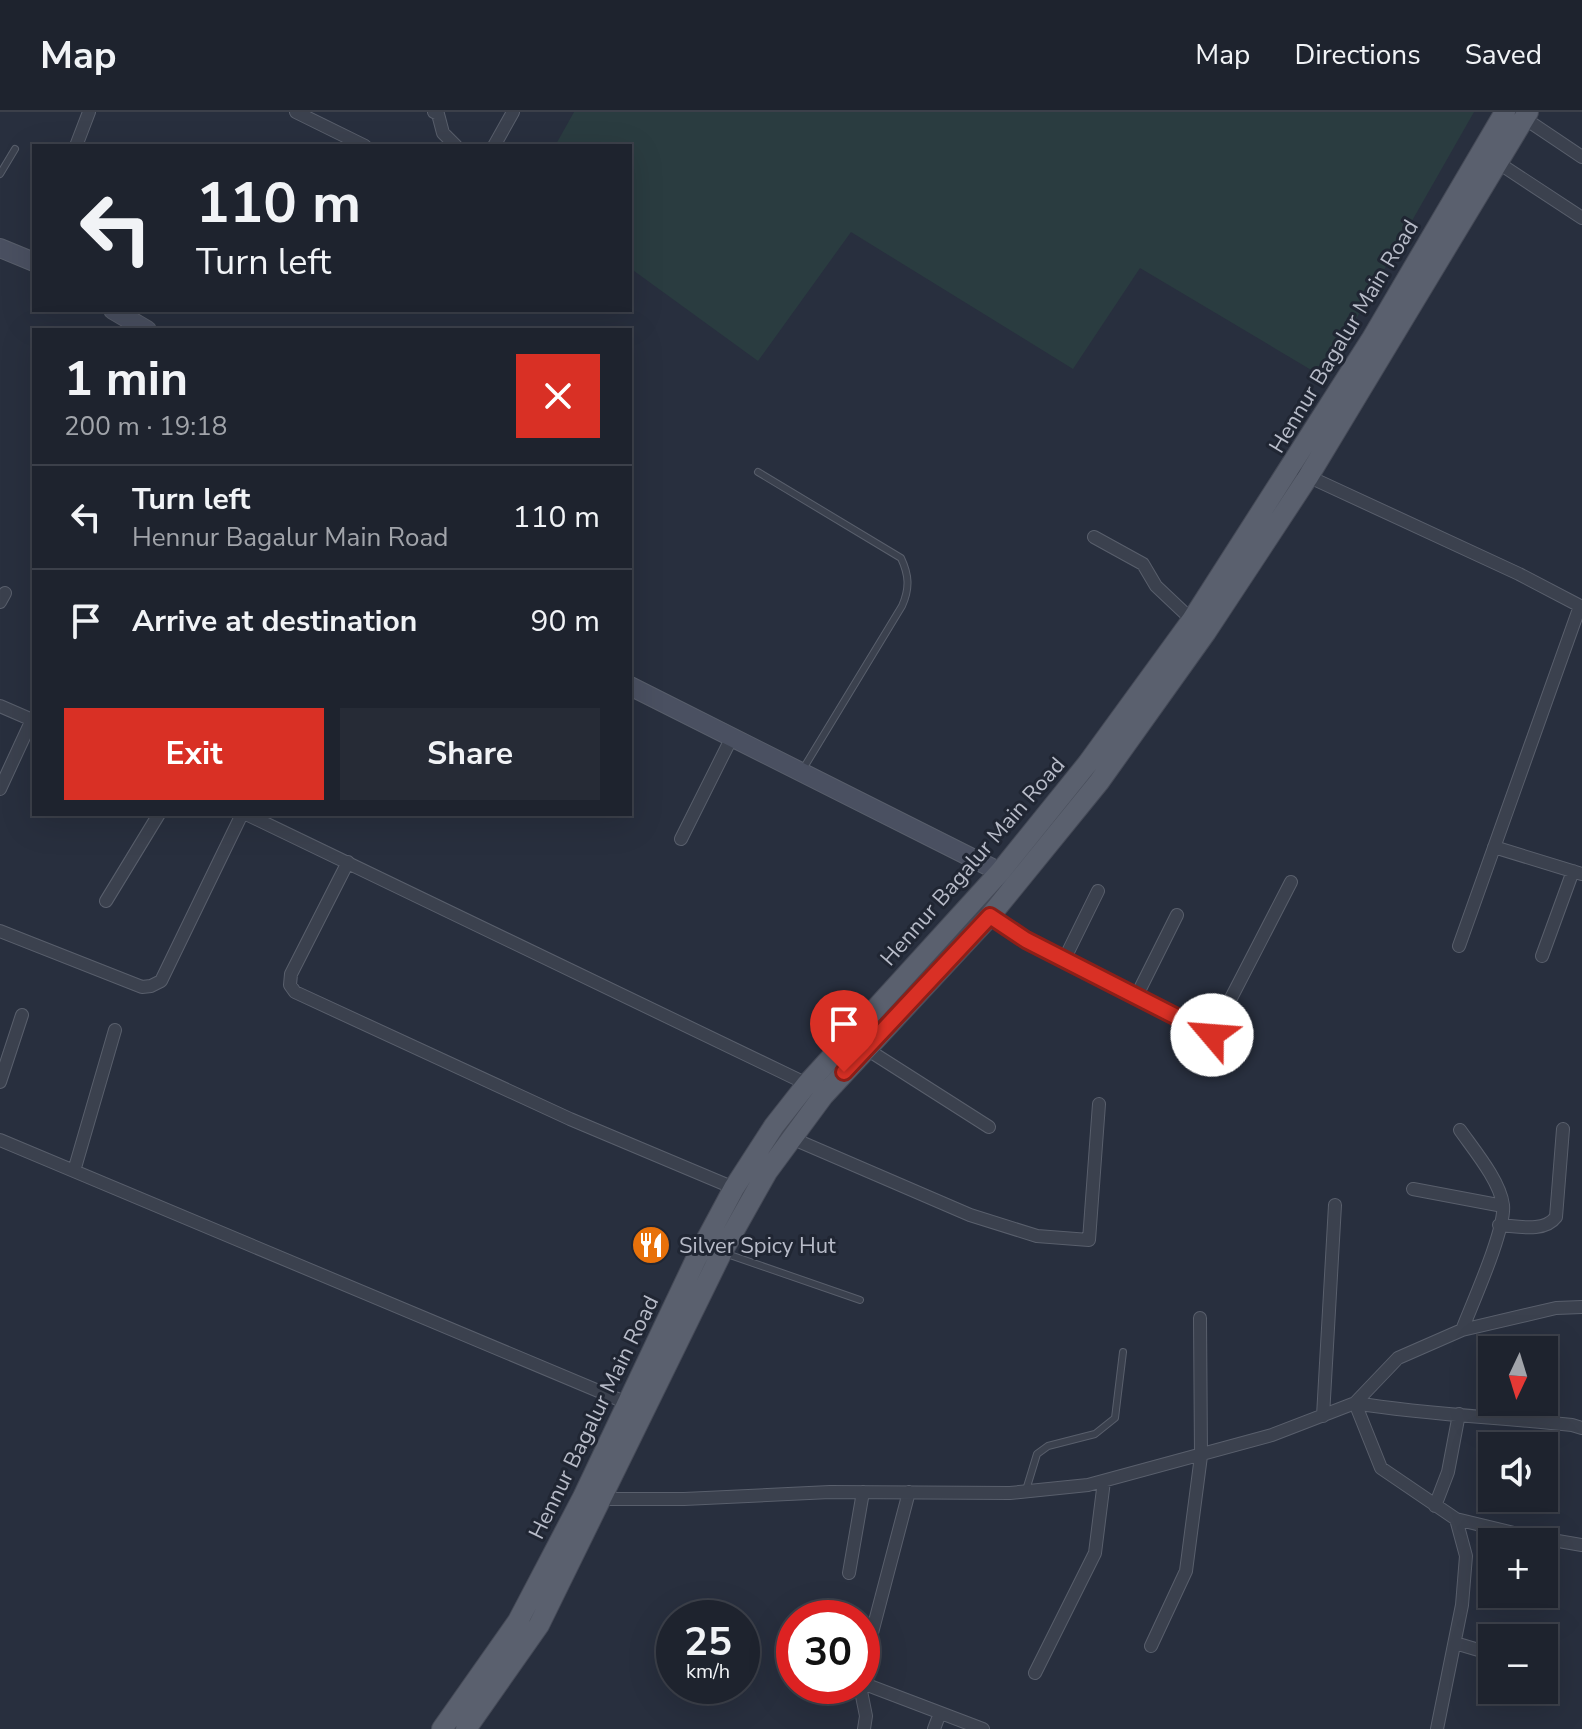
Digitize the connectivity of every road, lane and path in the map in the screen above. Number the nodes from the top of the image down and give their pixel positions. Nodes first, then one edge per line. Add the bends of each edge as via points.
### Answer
1 (89, 112) edge
2 (296, 112) edge
3 (434, 112) edge
4 (513, 112) edge
5 (1519, 114) edge
6 (77, 144) edge
7 (361, 144) edge
8 (454, 144) edge
9 (495, 144) edge
10 (15, 149) dead end
11 (1582, 157) edge
12 (1497, 162) junction
13 (0, 174) edge
14 (1582, 218) edge
15 (0, 248) edge
16 (32, 259) edge
17 (116, 312) edge
18 (144, 328) edge
19 (758, 472) dead end
20 (1300, 472) junction
21 (1094, 537) dead end
22 (1581, 607) edge
23 (1192, 620) junction
24 (632, 687) edge
25 (0, 706) edge
26 (732, 737) junction
27 (801, 772) junction
28 (0, 789) edge
29 (158, 816) edge
30 (243, 816) edge
31 (248, 816) edge
32 (681, 839) dead end
33 (1494, 847) junction
34 (348, 862) junction
35 (1000, 872) junction
36 (1577, 872) edge
37 (1291, 882) dead end
38 (1016, 885) junction
39 (1098, 891) dead end
40 (106, 901) dead end
41 (1177, 915) dead end
42 (990, 916) junction
43 (0, 931) edge
44 (1459, 946) dead end
45 (1542, 956) dead end
46 (1064, 960) junction
47 (1136, 997) junction
48 (22, 1015) dead end
49 (115, 1030) dead end
50 (865, 1048) junction
51 (0, 1082) edge
52 (807, 1084) junction
53 (1099, 1104) dead end
54 (989, 1127) dead end
55 (1563, 1129) dead end
56 (1460, 1130) dead end
57 (782, 1132) junction
58 (0, 1140) edge
59 (74, 1171) junction
60 (734, 1188) junction
61 (1413, 1189) dead end
62 (1335, 1205) dead end
63 (1503, 1206) junction
64 (1499, 1225) junction
65 (722, 1252) junction
66 (860, 1300) dead end
67 (1582, 1307) edge
68 (1200, 1318) dead end
69 (1462, 1330) junction
70 (1123, 1352) dead end
71 (627, 1403) junction
72 (1355, 1403) junction
73 (1459, 1414) junction
74 (1323, 1416) junction
75 (1582, 1428) edge
76 (1201, 1456) junction
77 (1104, 1481) junction
78 (1026, 1491) junction
79 (863, 1492) junction
80 (909, 1492) junction
81 (592, 1498) junction
82 (1435, 1506) junction
83 (1456, 1519) junction
84 (1582, 1545) edge
85 (849, 1573) dead end
86 (880, 1602) edge
87 (1455, 1643) junction
88 (1151, 1646) dead end
89 (1478, 1650) edge
90 (1035, 1673) dead end
91 (880, 1692) edge
92 (864, 1704) edge
93 (940, 1713) junction
94 (442, 1729) edge
95 (466, 1729) edge
96 (864, 1729) edge
97 (934, 1729) edge
98 (983, 1729) edge
99 (1437, 1729) edge

1 - 6 street
2 - 7 street
3 - 8 street
4 - 9 street
5 - 11 street
5 - 12 main road, Hennur Bagalur Main Road
5 - 20 main road, Hennur Bagalur Main Road via 1371,340
10 - 13 lane
12 - 14 street
12 - 20 main road, Hennur Bagalur Main Road via 1387,351
15 - 16 street
17 - 18 street
19 - 27 lane via 901,558 907,571 902,606
20 - 22 street
20 - 23 main road, Hennur Bagalur Main Road
20 - 38 main road, Hennur Bagalur Main Road via 1206,632 1108,770
21 - 23 street via 1143,564 1156,586
22 - 33 street
23 - 35 main road, Hennur Bagalur Main Road
24 - 26 street
25 - 28 street via 30,719
26 - 27 street
26 - 32 street
27 - 35 street
29 - 40 street
30 - 43 street via 161,981 151,986 142,987
31 - 34 street
33 - 36 street
33 - 44 street
34 - 52 street
34 - 60 street via 291,974 295,992
35 - 38 street
35 - 52 main road, Hennur Bagalur Main Road
36 - 45 street
37 - 47 street via 1218,1038
38 - 42 main road, Hennur Bagalur Main Road
39 - 46 street
41 - 47 street
42 - 46 street
42 - 50 main road, Hennur Bagalur Main Road
46 - 47 street
48 - 51 street
49 - 59 street
50 - 54 street
50 - 57 main road, Hennur Bagalur Main Road
52 - 57 main road, Hennur Bagalur Main Road
53 - 57 street via 1089,1240 1037,1236 970,1215
55 - 64 street via 1556,1217 1544,1227
56 - 63 street via 1491,1176
57 - 60 main road, Hennur Bagalur Main Road
57 - 65 main road, Hennur Bagalur Main Road
58 - 59 street
59 - 71 street
60 - 71 main road, Hennur Bagalur Main Road
61 - 63 street
62 - 74 street
63 - 64 street
64 - 69 street
65 - 66 lane
65 - 81 main road, Hennur Bagalur Main Road
67 - 69 street
68 - 76 street
69 - 72 street via 1398,1358
70 - 78 lane via 1115,1418 1095,1434 1037,1454
71 - 81 main road, Hennur Bagalur Main Road
72 - 73 street
72 - 74 street
72 - 82 street via 1381,1468
73 - 75 street
73 - 82 street
74 - 76 street
76 - 77 street
76 - 88 street via 1186,1571
77 - 78 street
77 - 90 street via 1095,1553
78 - 80 street
79 - 80 street
79 - 81 street
79 - 85 street
80 - 86 street
81 - 94 main road, Hennur Bagalur Main Road via 518,1621
81 - 95 main road, Hennur Bagalur Main Road via 539,1625
82 - 83 street
83 - 84 street
83 - 87 street via 1466,1556
87 - 89 street
87 - 99 street
91 - 93 street
92 - 96 street
93 - 97 street
93 - 98 street

